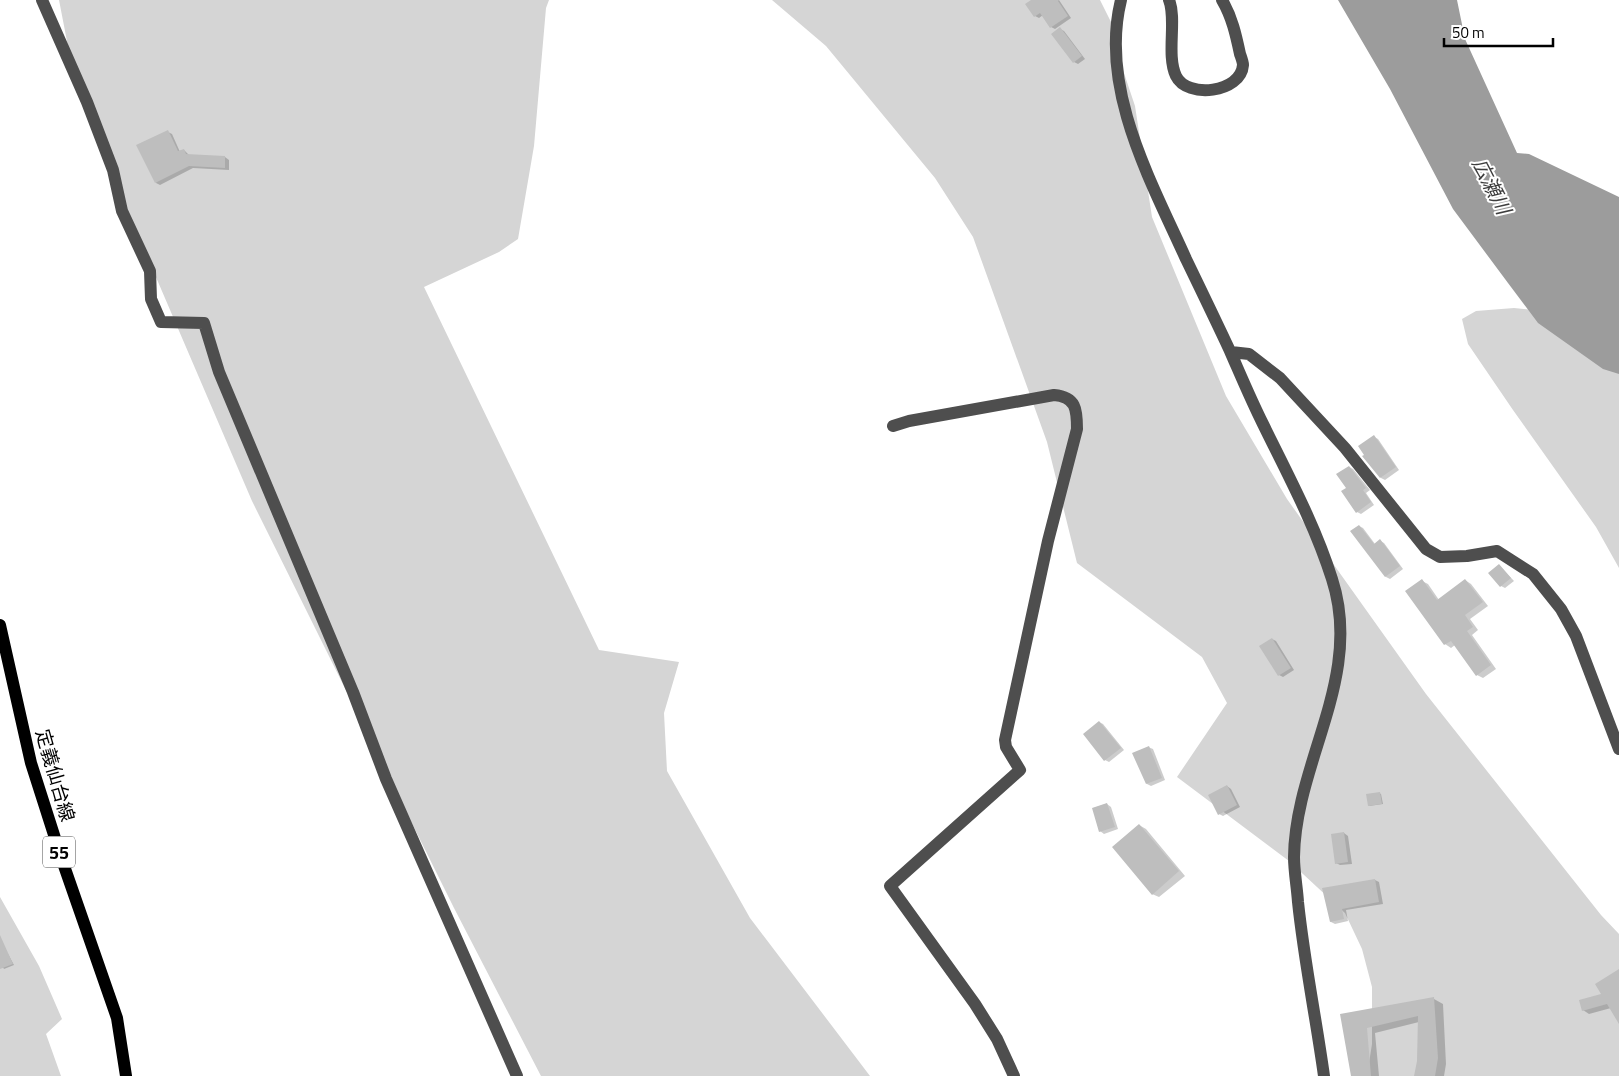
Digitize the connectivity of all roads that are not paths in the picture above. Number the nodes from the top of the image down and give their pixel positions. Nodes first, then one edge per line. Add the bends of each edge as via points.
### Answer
1 (42, 0) edge
2 (1121, 0) edge
3 (1169, 0) edge
4 (1222, 0) edge
5 (1231, 352) junction
6 (893, 426) dead end
7 (0, 626) edge
8 (1619, 749) edge
9 (126, 1076) edge
10 (517, 1076) edge
11 (1014, 1076) edge
12 (1324, 1076) edge

1 - 10 street via 113,170 122,211 150,271 152,299 161,322 204,323 220,372 386,779
2 - 5 street via 1117,52 1129,128
3 - 4 street via 1176,77 1188,87 1207,91 1223,88 1238,79 1243,66 1233,24
5 - 8 street via 1249,354 1280,378 1345,448 1426,549 1440,557 1497,551 1533,574 1561,609 1576,636
5 - 12 street via 1300,498 1333,581 1341,623 1340,661 1299,810 1294,857 1302,934
6 - 11 street via 1054,395 1071,400 1077,412 1077,429 1048,541 1005,740 1020,770 890,886 975,1004 997,1039
7 - 9 main road, 定義仙台線 / 55 via 31,763 117,1018

